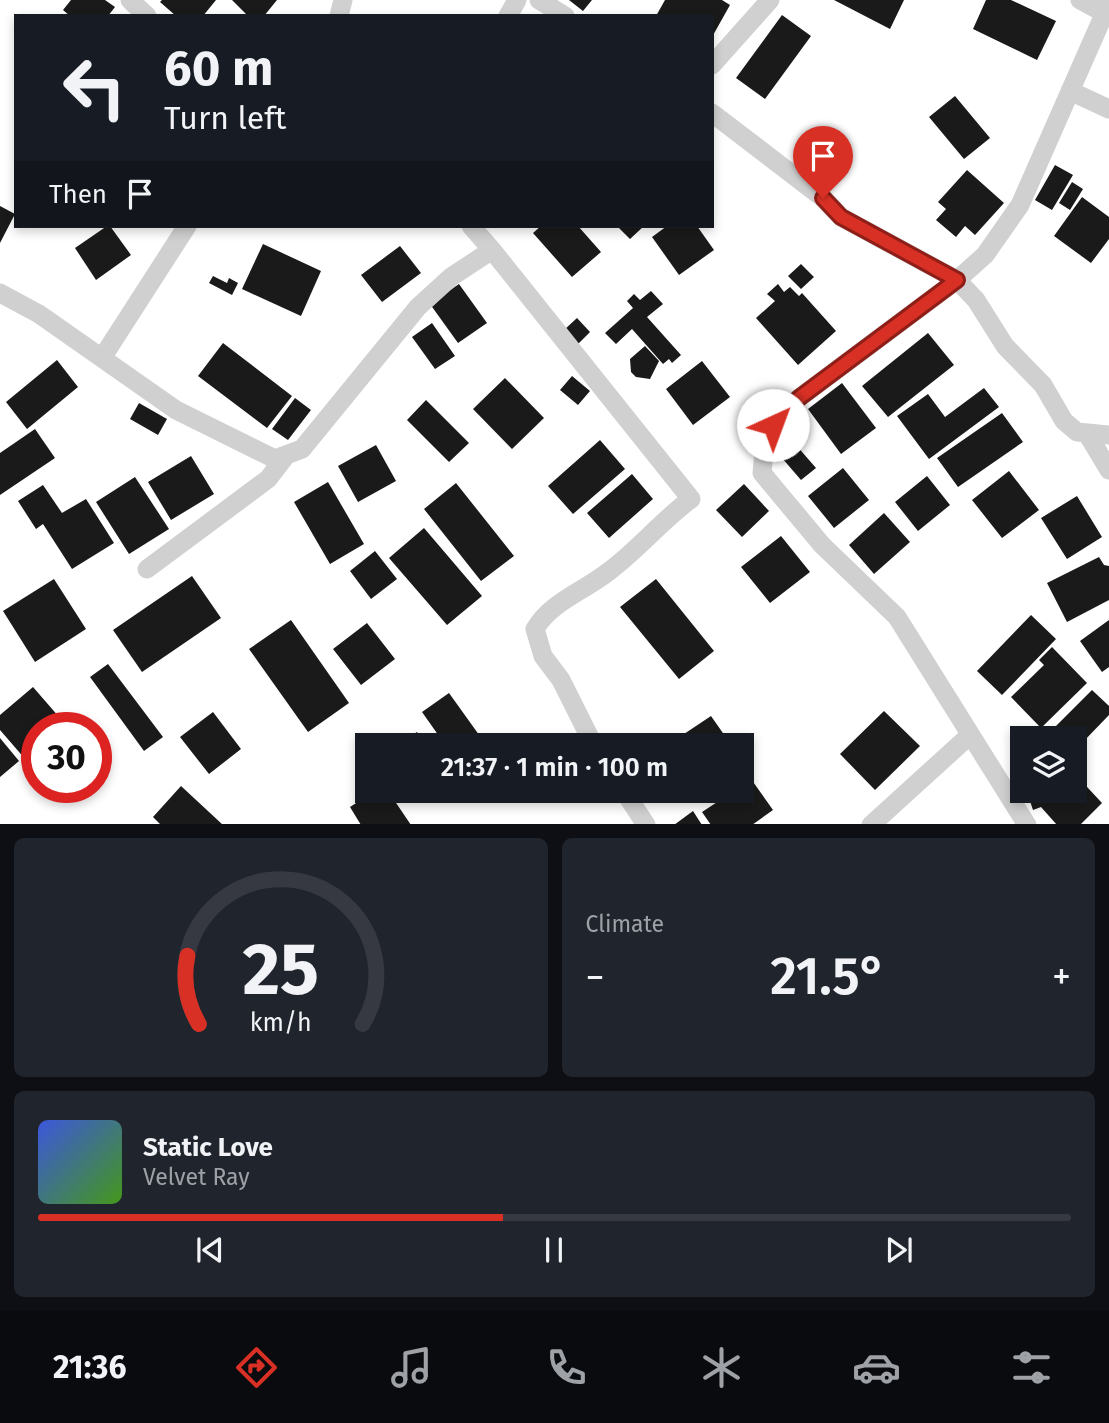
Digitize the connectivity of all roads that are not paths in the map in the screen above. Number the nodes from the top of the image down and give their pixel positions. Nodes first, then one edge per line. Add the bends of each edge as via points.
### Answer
1 (130, 0) edge
2 (539, 0) edge
3 (771, 0) edge
4 (1080, 0) edge
5 (1106, 8) edge
6 (145, 14) edge
7 (562, 14) edge
8 (714, 63) edge
9 (1070, 91) junction
10 (1109, 109) edge
11 (714, 115) edge
12 (186, 228) edge
13 (473, 228) edge
14 (492, 250) junction
15 (957, 280) junction
16 (0, 293) edge
17 (102, 358) junction
18 (1088, 435) junction
19 (1109, 435) edge
20 (285, 457) junction
21 (1109, 470) edge
22 (147, 569) dead end
23 (588, 733) edge
24 (970, 735) junction
25 (632, 803) edge
26 (646, 824) edge
27 (871, 824) edge
28 (1027, 824) edge

1 - 6 street
2 - 7 street
3 - 8 street
4 - 5 street
5 - 9 street
9 - 10 street
9 - 15 street via 1020,205 985,255
11 - 15 street via 841,217
12 - 17 street
13 - 14 street
14 - 20 street via 451,277 418,307 302,449
14 - 23 street via 691,499 608,572 553,608 535,629 543,656 561,680
15 - 18 street via 976,300 1005,346 1043,385 1064,421
15 - 24 street via 799,398 773,425 762,473 822,545 897,617
16 - 17 street
17 - 20 street via 176,410 269,458
18 - 19 street
18 - 21 street
20 - 22 street via 268,479
24 - 27 street
24 - 28 street
25 - 26 street

